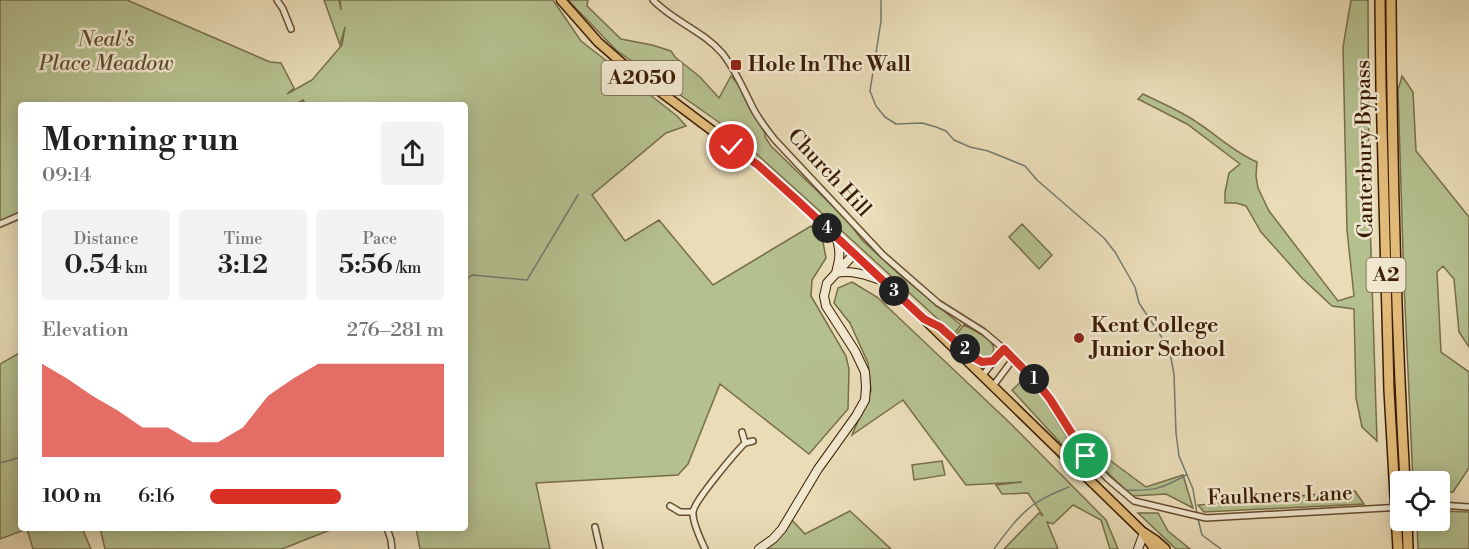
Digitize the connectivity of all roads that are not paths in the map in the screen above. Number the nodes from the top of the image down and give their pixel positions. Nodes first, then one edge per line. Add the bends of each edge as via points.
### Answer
1 (277, 0) edge
2 (561, 0) edge
3 (653, 0) edge
4 (1380, 0) edge
5 (1391, 0) edge
6 (291, 29) dead end
7 (18, 216) edge
8 (0, 224) edge
9 (836, 236) junction
10 (854, 254) junction
11 (836, 273) junction
12 (884, 282) junction
13 (924, 319) junction
14 (1004, 349) junction
15 (1014, 358) junction
16 (993, 361) junction
17 (981, 376) junction
18 (993, 386) junction
19 (742, 432) dead end
20 (753, 441) dead end
21 (745, 443) junction
22 (1404, 471) edge
23 (670, 506) dead end
24 (1450, 506) edge
25 (1469, 507) edge
26 (1390, 508) edge
27 (693, 512) junction
28 (596, 527) dead end
29 (388, 531) edge
30 (1407, 531) edge
31 (1144, 533) junction
32 (392, 549) edge
33 (600, 549) edge
34 (705, 549) edge
35 (759, 549) edge
36 (1138, 549) edge
37 (1155, 549) edge
38 (1166, 549) edge
39 (1398, 549) edge
40 (1408, 549) edge

1 - 6 street
2 - 9 main road, A2050 via 622,63 758,165
3 - 14 street, Church Hill via 723,54 775,140 883,255 938,303
4 - 39 highway, Canterbury Bypass / A2 via 1389,390
5 - 22 highway, Canterbury Bypass / A2
7 - 8 street
9 - 10 main road, A2050
9 - 11 street via 840,256
10 - 11 street
10 - 12 main road, A2050
11 - 12 street via 866,275
11 - 35 street via 827,283 824,302 865,372 864,400 782,529
12 - 13 main road, A2050
13 - 16 street via 940,327 978,361
13 - 17 main road, A2050
14 - 15 street, Faulkners Lane
14 - 16 street
15 - 18 street
15 - 26 street, Faulkners Lane, bridge via 1050,399 1086,456 1134,501 1202,517
16 - 17 street
17 - 18 main road, A2050
18 - 31 main road, A2050
19 - 21 street
20 - 21 street
21 - 27 street
23 - 27 street via 680,512
24 - 25 street
27 - 34 street
28 - 33 street
29 - 32 street
30 - 40 highway
31 - 36 street
31 - 37 highway
31 - 38 highway

